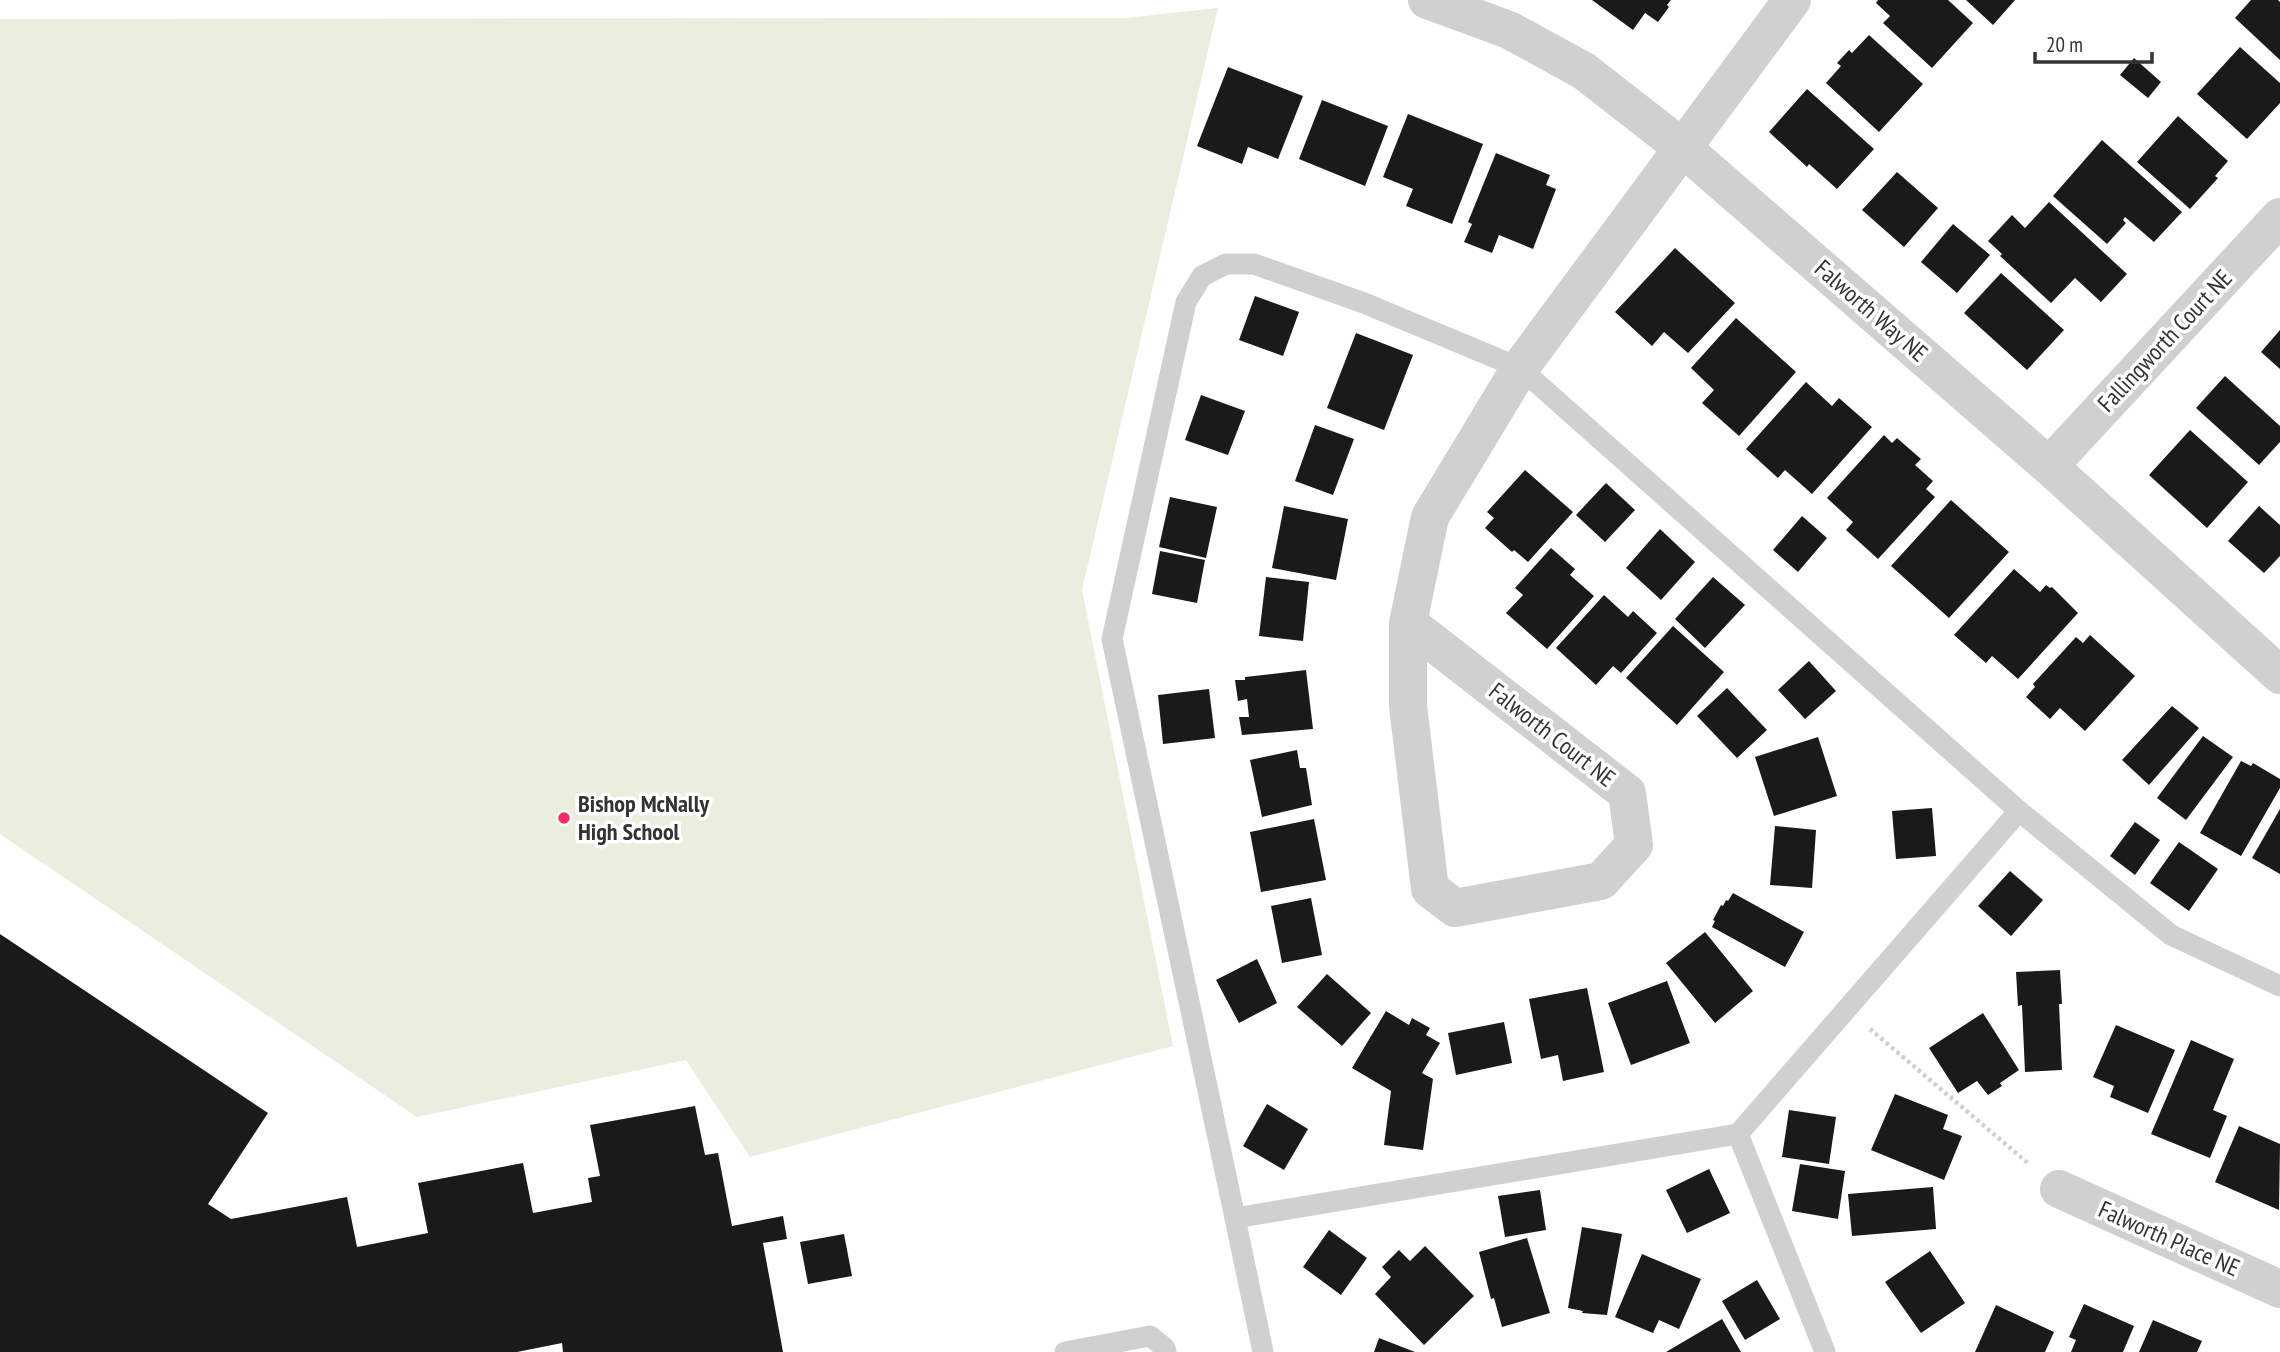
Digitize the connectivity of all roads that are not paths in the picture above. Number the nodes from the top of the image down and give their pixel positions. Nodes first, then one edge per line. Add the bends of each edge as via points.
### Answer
1 (1427, 0) edge
2 (1792, 0) edge
3 (1684, 149) junction
4 (2280, 216) edge
5 (1520, 368) junction
6 (2049, 466) junction
7 (1408, 623) junction
8 (2280, 675) edge
9 (2018, 811) junction
10 (2280, 986) edge
11 (1738, 1134) junction
12 (2059, 1189) road end
13 (1235, 1217) junction
14 (2280, 1289) edge
15 (1065, 1352) edge
16 (1166, 1352) edge
17 (1263, 1352) edge
18 (1825, 1352) edge

1 - 3 street, Falworth Way NE via 1509,30 1584,71
2 - 3 street, Falworth Court NE
3 - 5 street, Falworth Court NE
3 - 6 street, Falworth Way NE
4 - 6 street, Fallingworth Court NE
5 - 7 street, Falworth Court NE via 1430,517
5 - 9 lane
5 - 13 lane via 1364,303 1254,264 1226,264 1202,276 1186,302 1111,639
6 - 8 street, Falworth Way NE
7 - 7 street, Falworth Court NE via 1409,706 1430,889 1455,908 1601,881 1634,845 1628,793
9 - 10 lane via 2171,935
9 - 11 lane
11 - 13 lane
11 - 18 lane
12 - 14 street, Falworth Place NE
13 - 17 lane
15 - 16 lane via 1150,1336

